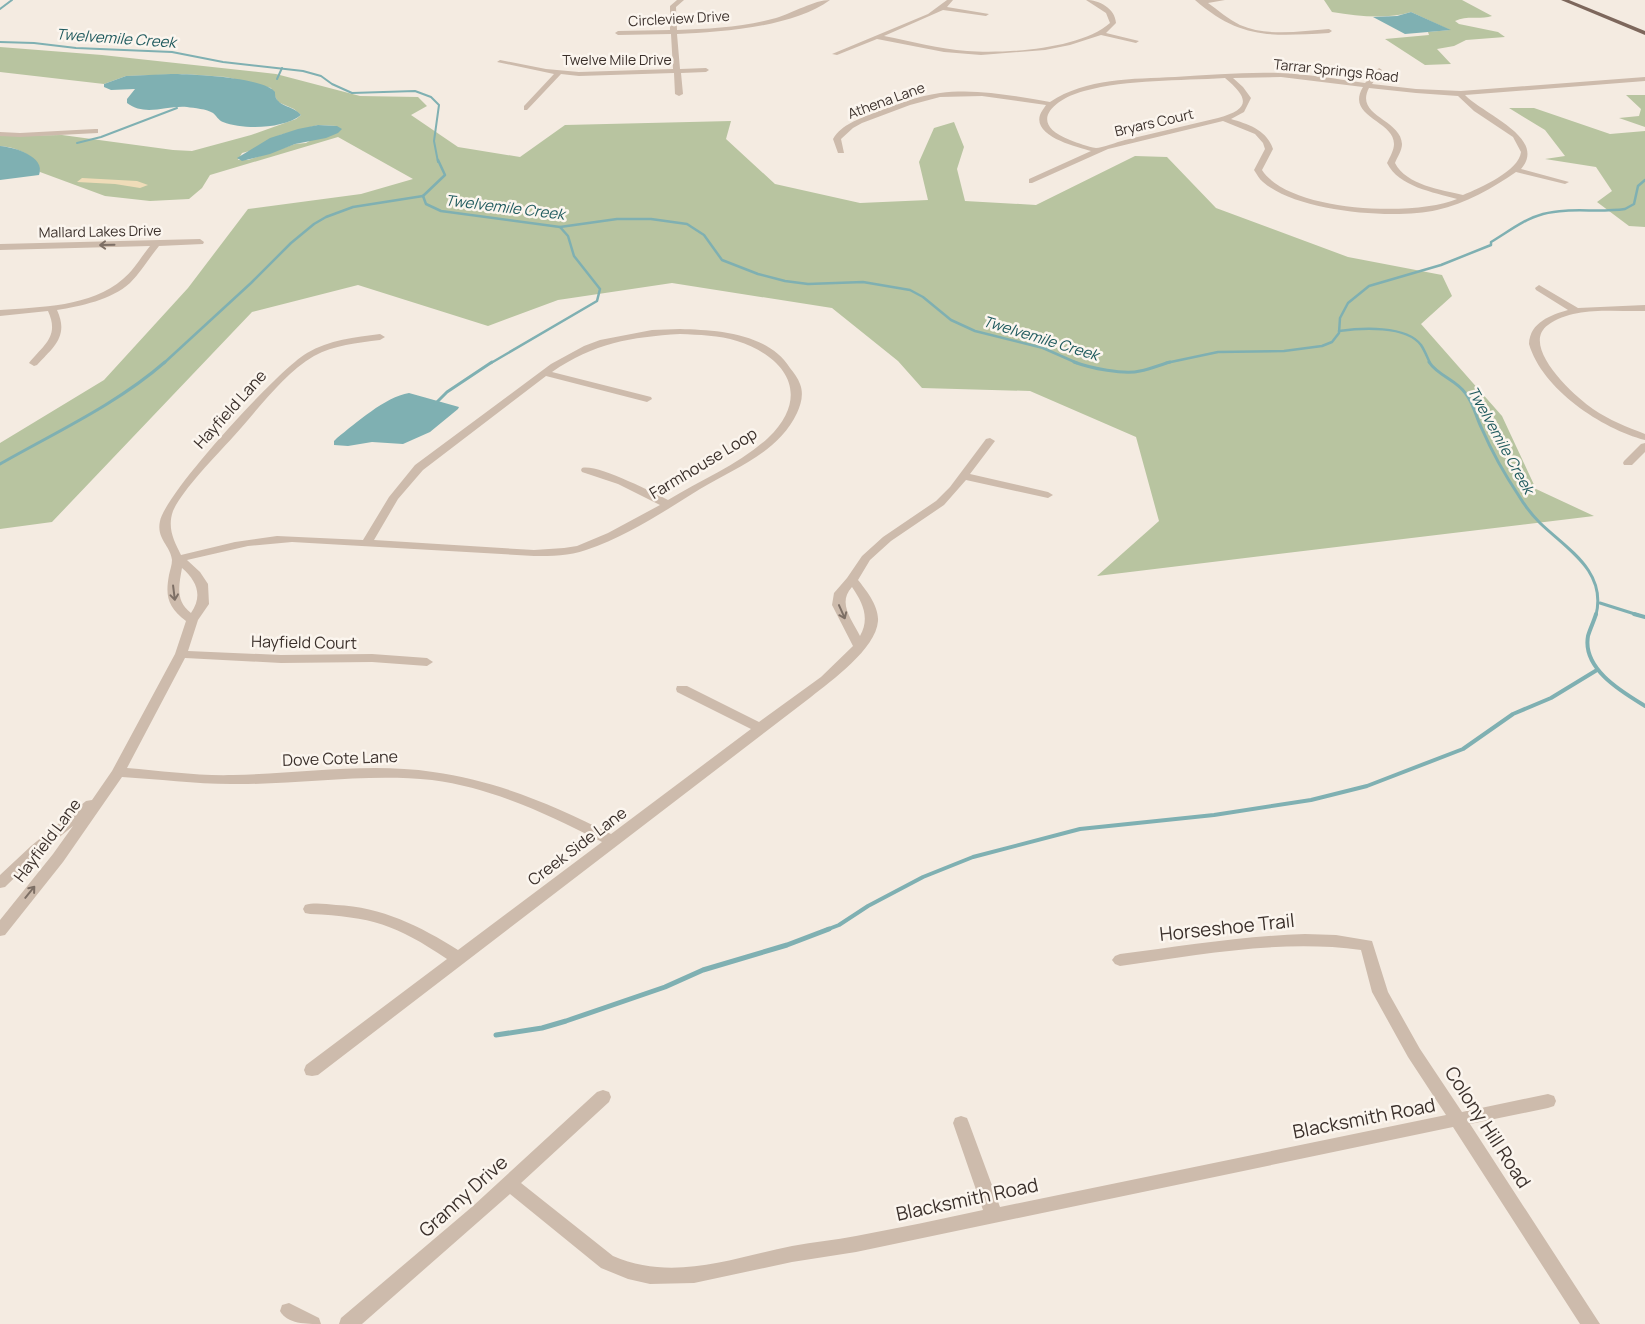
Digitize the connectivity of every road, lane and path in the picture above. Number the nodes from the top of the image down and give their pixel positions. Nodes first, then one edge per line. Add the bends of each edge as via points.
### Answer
1 (681, 0) edge
2 (827, 0) edge
3 (950, 0) edge
4 (1089, 0) edge
5 (1222, 0) edge
6 (1564, 0) edge
7 (1200, 1) edge
8 (942, 8) junction
9 (986, 14) dead end
10 (1329, 31) dead end
11 (673, 32) junction
12 (618, 33) dead end
13 (1645, 33) edge
14 (1103, 34) junction
15 (877, 37) junction
16 (1136, 41) dead end
17 (835, 54) dead end
18 (500, 62) dead end
19 (706, 70) dead end
20 (1379, 70) dead end
21 (677, 71) junction
22 (560, 72) junction
23 (1226, 76) junction
24 (1645, 79) edge
25 (1369, 84) junction
26 (1459, 93) junction
27 (679, 94) dead end
28 (1051, 104) junction
29 (527, 108) dead end
30 (1224, 119) junction
31 (95, 131) dead end
32 (0, 134) edge
33 (1096, 150) junction
34 (841, 151) dead end
35 (1516, 170) junction
36 (1032, 181) dead end
37 (1565, 182) dead end
38 (1464, 198) junction
39 (1407, 212) junction
40 (1413, 218) dead end
41 (200, 242) dead end
42 (156, 244) junction
43 (0, 247) edge
44 (1539, 288) dead end
45 (51, 308) junction
46 (1645, 308) edge
47 (1577, 312) junction
48 (0, 313) edge
49 (380, 337) dead end
50 (34, 363) dead end
51 (546, 373) junction
52 (647, 399) dead end
53 (1645, 437) edge
54 (990, 441) dead end
55 (1645, 446) edge
56 (1628, 463) dead end
57 (586, 470) dead end
58 (963, 476) junction
59 (1048, 495) dead end
60 (668, 504) junction
61 (368, 543) junction
62 (178, 559) junction
63 (852, 580) junction
64 (192, 620) junction
65 (859, 645) junction
66 (181, 654) junction
67 (427, 662) dead end
68 (682, 688) dead end
69 (760, 728) junction
70 (118, 772) junction
71 (103, 794) junction
72 (612, 841) junction
73 (0, 883) edge
74 (310, 909) dead end
75 (0, 931) edge
76 (1367, 945) joint
77 (458, 958) junction
78 (1120, 960) dead end
79 (312, 1070) dead end
80 (603, 1097) dead end
81 (1548, 1101) dead end
82 (1459, 1120) junction
83 (961, 1123) dead end
84 (509, 1183) junction
85 (994, 1215) junction
86 (289, 1311) dead end
87 (312, 1324) edge
88 (348, 1324) edge
89 (1591, 1324) edge

1 - 11 street via 673,6
2 - 11 street, Circleview Drive via 794,14 751,25
3 - 8 street
4 - 14 street via 1112,16 1113,24
5 - 7 street
6 - 13 main road
7 - 10 street via 1251,32
8 - 9 street
8 - 15 street
11 - 12 street, Circleview Drive
11 - 21 street
14 - 15 street via 1075,43 1000,53 948,51
14 - 16 street
15 - 17 street
18 - 22 street, Twelve Mile Drive
19 - 21 street, Twelve Mile Drive
20 - 25 street
21 - 22 street, Twelve Mile Drive
21 - 27 street
22 - 29 street
23 - 25 street, Tarrar Springs Road via 1294,76
23 - 28 street, Tarrar Springs Road via 1107,85 1077,91
23 - 30 street, Bryars Court via 1241,88 1247,103 1242,110
24 - 26 street, Tarrar Springs Road
25 - 26 street, Tarrar Springs Road via 1422,92
25 - 38 street via 1363,97 1365,107 1397,139 1397,150 1391,163 1393,169 1410,181
26 - 35 street via 1520,140 1525,157
28 - 33 street via 1042,119 1045,128 1061,138
28 - 34 street, Athena Lane via 978,94 929,97 850,126 838,136
30 - 33 street, Bryars Court
30 - 39 street via 1253,130 1267,140 1269,149 1258,170 1262,179 1275,188 1346,208
31 - 32 street
33 - 36 street, Bryars Court
35 - 37 street
35 - 38 street
38 - 39 street via 1441,207
39 - 40 street
41 - 42 street, Mallard Lakes Drive
42 -> 43 street, Mallard Lakes Drive
42 - 45 street via 128,279 117,287 93,298
44 - 47 street
45 - 48 street
45 - 50 street via 58,321 57,334
46 - 47 street
47 - 53 street via 1550,320 1539,328 1534,338 1535,349 1578,404 1607,422
49 - 62 street, Hayfield Lane via 345,341 315,350 304,357 197,471 168,511 165,524 166,536
51 - 52 street
51 - 60 street, Farmhouse Loop via 566,358 601,342 671,331 732,337 765,350 784,363 798,390 798,402 767,445
51 - 61 street, Farmhouse Loop via 414,472 394,495
54 - 58 street
55 - 56 street
57 - 60 street via 622,482
58 - 59 street
58 - 63 street via 940,503 887,539 866,558
60 - 61 street, Farmhouse Loop via 608,538 562,552
61 - 62 street, Farmhouse Loop via 261,540
62 -> 64 street via 172,590 178,609
62 - 64 street, Hayfield Lane via 196,574 202,584 203,604
63 - 65 street, Creek Side Lane via 864,595 872,620
63 -> 65 street via 840,593 838,605
64 - 66 street, Hayfield Lane
65 - 69 street, Creek Side Lane via 844,663 798,702
66 - 67 street, Hayfield Court
66 - 70 street, Hayfield Lane
68 - 69 street
69 - 72 street, Creek Side Lane
70 - 71 street, Hayfield Lane
70 - 72 street, Dove Cote Lane via 231,780 369,772 432,776 521,798
71 - 73 street, Hayfield Lane via 36,848
75 -> 71 street, Hayfield Lane
72 - 77 street, Creek Side Lane
74 - 77 street via 353,911 386,918 415,931
76 - 78 street, Horseshoe Trail via 1318,939 1272,939
76 - 82 street, Colony Hill Road via 1386,1004
77 - 79 street, Creek Side Lane
80 - 84 street, Granny Drive
81 - 82 street, Blacksmith Road
82 - 85 street, Blacksmith Road
82 - 89 street, Colony Hill Road
83 - 85 street
84 - 85 street, Blacksmith Road via 607,1262 638,1275 657,1277 694,1276
84 - 88 street, Granny Drive
86 - 87 street

